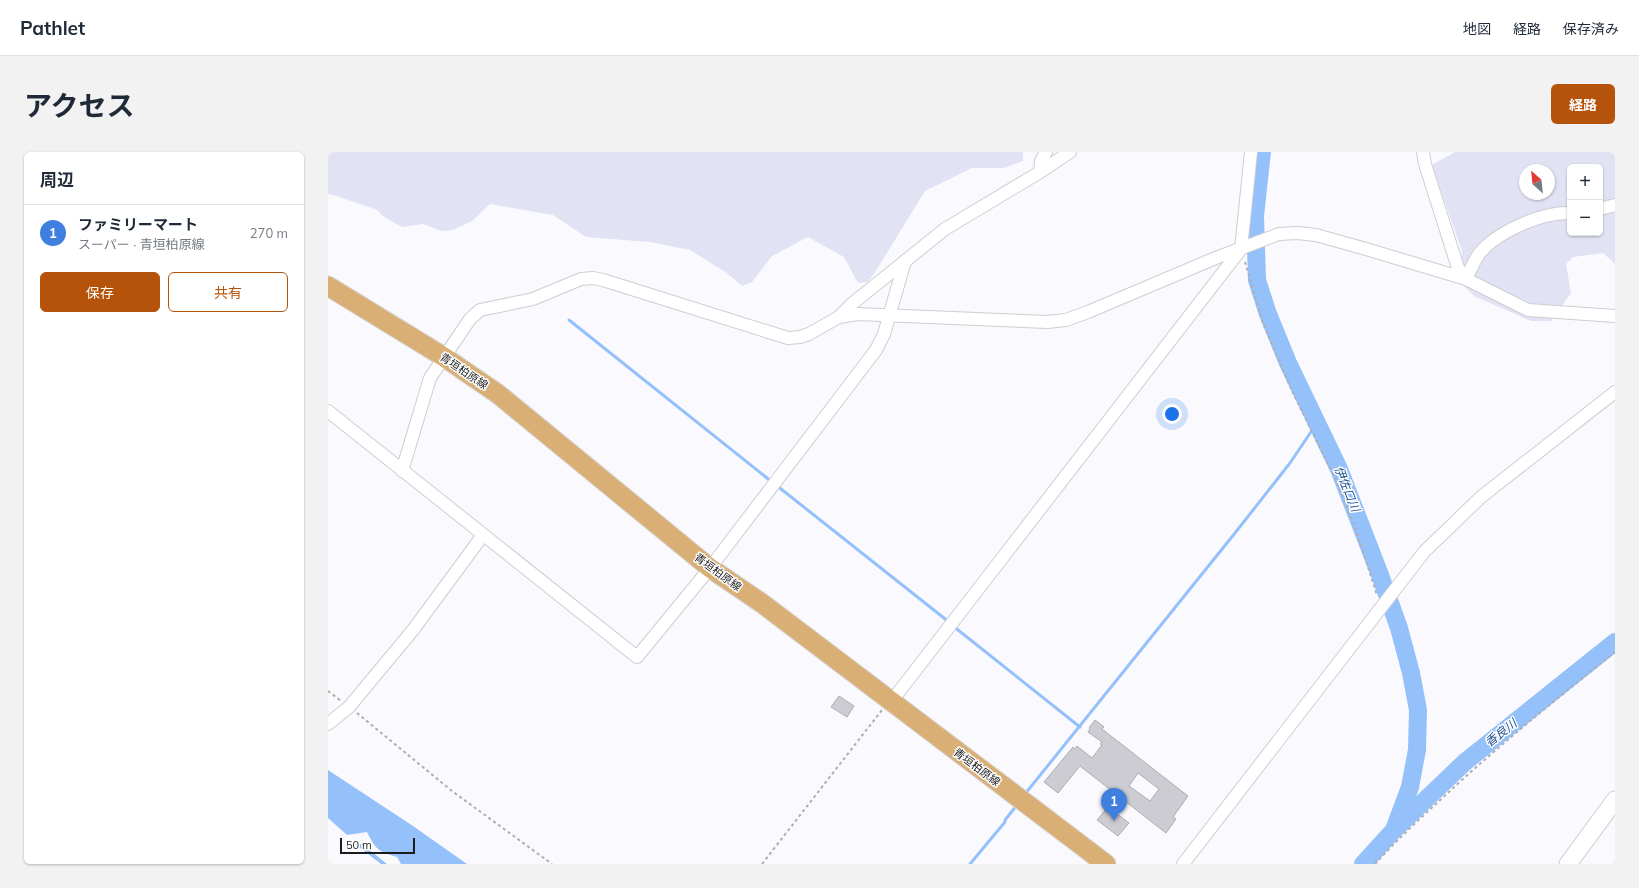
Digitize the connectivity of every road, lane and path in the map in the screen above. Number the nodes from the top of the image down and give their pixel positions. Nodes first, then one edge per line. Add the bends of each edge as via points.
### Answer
1 (1046, 152) edge
2 (1070, 152) edge
3 (1252, 152) edge
4 (1423, 152) edge
5 (1040, 172) junction
6 (1615, 205) edge
7 (1603, 208) edge
8 (1567, 212) edge
9 (1251, 245) junction
10 (905, 261) junction
11 (1466, 279) junction
12 (328, 286) edge
13 (890, 314) junction
14 (1615, 316) edge
15 (839, 317) junction
16 (444, 357) junction
17 (1615, 392) edge
18 (328, 410) edge
19 (402, 471) junction
20 (483, 535) junction
21 (710, 568) junction
22 (1381, 607) junction
23 (1615, 652) edge
24 (328, 691) edge
25 (890, 701) junction
26 (346, 709) junction
27 (328, 724) edge
28 (1615, 800) edge
29 (552, 864) edge
30 (762, 864) edge
31 (1106, 864) edge
32 (1183, 864) edge
33 (1375, 864) edge
34 (1568, 864) edge

1 - 5 street
2 - 5 street
3 - 9 street
4 - 11 street via 1458,268
5 - 10 street via 946,229
6 - 7 street
8 - 11 street via 1545,216 1500,236 1479,254
9 - 11 street via 1279,234 1316,235
9 - 13 street via 1066,320 1047,322
9 - 22 path via 1263,323 1292,391 1336,480 1356,530
9 - 25 street
10 - 13 street
10 - 15 street via 853,302
11 - 14 street via 1528,310
12 - 16 main road, 青垣柏原線
13 - 15 street
13 - 21 street via 876,350
15 - 16 street via 809,334 788,338 593,278 581,279 533,299 480,310 470,319
16 - 19 street via 430,378
16 - 21 main road, 青垣柏原線 via 498,394
17 - 22 street via 1481,497 1424,552
18 - 19 street
19 - 20 street
20 - 21 street via 638,657
20 - 26 street via 413,630
21 - 25 main road, 青垣柏原線 via 763,604
22 - 32 street
23 - 33 path via 1460,781
24 - 26 path
25 - 30 path
25 - 31 main road, 青垣柏原線
26 - 27 street
26 - 29 path
28 - 34 main road

